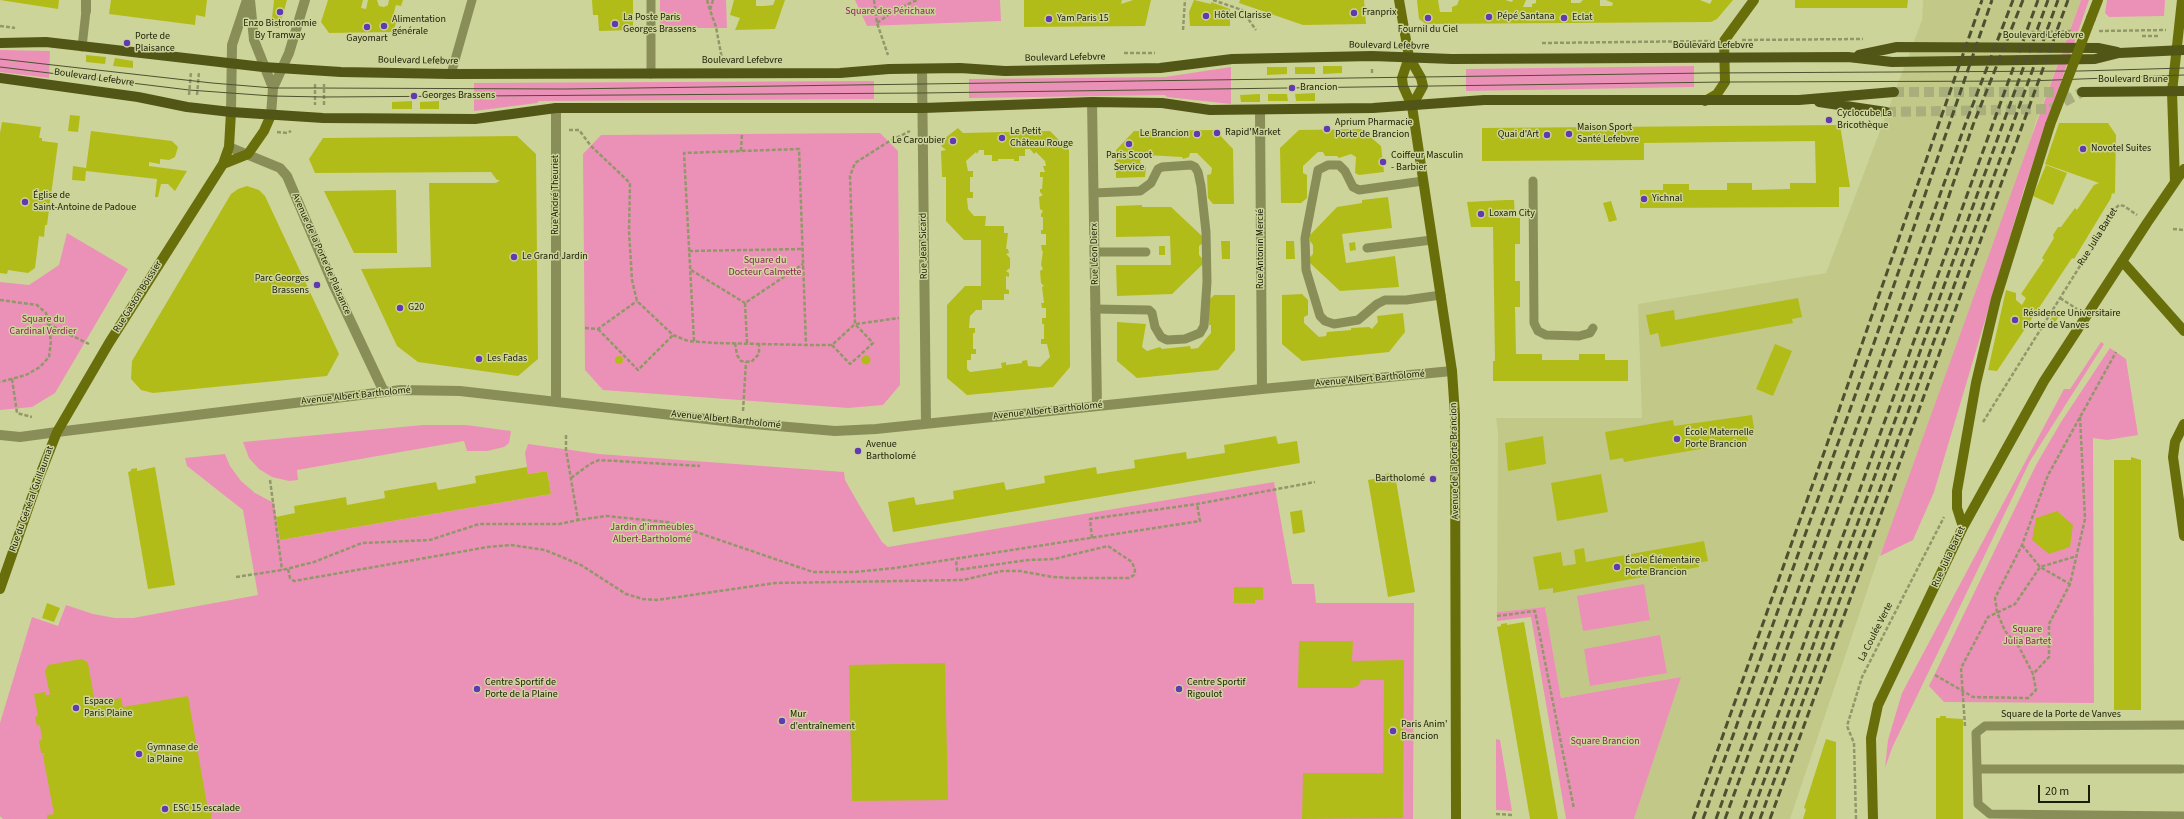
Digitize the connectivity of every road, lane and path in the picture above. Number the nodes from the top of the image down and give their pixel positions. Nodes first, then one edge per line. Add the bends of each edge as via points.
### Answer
1 (86, 0) edge
2 (246, 0) edge
3 (250, 0) edge
4 (305, 0) edge
5 (472, 0) edge
6 (651, 0) edge
7 (707, 0) edge
8 (713, 0) edge
9 (874, 0) edge
10 (917, 0) edge
11 (1185, 0) edge
12 (1213, 0) edge
13 (1399, 0) edge
14 (1754, 0) edge
15 (2098, 0) edge
16 (2182, 0) edge
17 (710, 10) junction
18 (86, 11) joint
19 (877, 22) junction
20 (1183, 30) dead end
21 (1256, 30) dead end
22 (2142, 36) dead end
23 (2160, 36) dead end
24 (1708, 41) dead end
25 (0, 42) edge
26 (1536, 43) dead end
27 (82, 47) junction
28 (2181, 50) edge
29 (1122, 53) dead end
30 (1158, 53) dead end
31 (2119, 53) junction
32 (1409, 57) junction
33 (1848, 57) junction
34 (1724, 58) junction
35 (714, 60) dead end
36 (722, 60) junction
37 (730, 60) dead end
38 (889, 60) dead end
39 (196, 65) junction
40 (232, 65) junction
41 (263, 67) junction
42 (283, 69) junction
43 (922, 69) junction
44 (314, 70) junction
45 (451, 74) junction
46 (652, 74) junction
47 (0, 78) edge
48 (324, 78) dead end
49 (273, 88) junction
50 (1894, 92) tunnel mouth
51 (2082, 92) tunnel mouth
52 (2172, 92) junction
53 (2184, 92) edge
54 (188, 100) dead end
55 (1799, 100) junction
56 (1705, 101) junction
57 (1092, 102) junction
58 (1412, 106) junction
59 (195, 108) junction
60 (556, 108) junction
61 (922, 108) junction
62 (1260, 110) junction
63 (324, 111) dead end
64 (231, 112) junction
65 (1886, 112) tunnel mouth
66 (271, 115) junction
67 (315, 118) junction
68 (923, 126) junction
69 (562, 130) dead end
70 (742, 134) dead end
71 (229, 147) junction
72 (740, 151) junction
73 (248, 154) junction
74 (223, 164) junction
75 (2184, 170) edge
76 (1423, 181) junction
77 (1533, 181) dead end
78 (2174, 182) junction
79 (1094, 193) junction
80 (2147, 223) junction
81 (2173, 229) dead end
82 (2184, 230) edge
83 (1432, 240) junction
84 (1367, 248) dead end
85 (803, 249) junction
86 (689, 251) junction
87 (1095, 252) junction
88 (1146, 252) dead end
89 (2122, 261) junction
90 (803, 264) junction
91 (690, 270) junction
92 (1441, 295) junction
93 (2060, 298) junction
94 (0, 300) edge
95 (637, 301) junction
96 (745, 303) junction
97 (1095, 309) junction
98 (2086, 315) junction
99 (899, 318) dead end
100 (48, 324) junction
101 (855, 324) junction
102 (585, 328) dead end
103 (1593, 328) dead end
104 (598, 329) junction
105 (2184, 331) edge
106 (673, 335) junction
107 (694, 341) junction
108 (735, 343) junction
109 (747, 343) junction
110 (758, 343) junction
111 (89, 344) dead end
112 (806, 345) junction
113 (832, 345) junction
114 (2116, 352) dead end
115 (746, 362) junction
116 (1452, 371) junction
117 (12, 379) junction
118 (0, 382) edge
119 (1262, 388) junction
120 (384, 392) junction
121 (556, 401) junction
122 (1097, 406) junction
123 (32, 417) dead end
124 (2080, 417) junction
125 (742, 423) junction
126 (1983, 423) dead end
127 (926, 424) junction
128 (2184, 424) edge
129 (57, 432) junction
130 (0, 435) edge
131 (566, 435) dead end
132 (700, 466) dead end
133 (571, 478) junction
134 (270, 480) dead end
135 (1315, 482) dead end
136 (1197, 504) junction
137 (1945, 511) dead end
138 (578, 520) junction
139 (1963, 527) junction
140 (2184, 536) edge
141 (1092, 538) junction
142 (2022, 545) junction
143 (2077, 555) junction
144 (956, 560) junction
145 (2040, 567) junction
146 (288, 569) junction
147 (282, 570) junction
148 (236, 577) dead end
149 (2070, 584) junction
150 (0, 589) edge
151 (1997, 612) junction
152 (1497, 616) dead end
153 (2033, 674) junction
154 (1935, 675) dead end
155 (1963, 689) junction
156 (1964, 703) dead end
157 (2184, 725) edge
158 (1977, 769) junction
159 (2182, 769) dead end
160 (1574, 809) dead end
161 (1496, 814) dead end
162 (1512, 815) dead end
163 (2184, 816) edge
164 (1456, 819) edge
165 (1856, 819) edge
166 (1873, 819) edge

1 - 18 street
2 - 40 street via 232,45
3 - 41 street via 254,40
4 - 42 street
5 - 45 lane
6 - 46 lane
7 - 17 path
8 - 17 path
9 - 19 path
10 - 19 path
11 - 20 path
12 - 21 path via 1242,10
13 - 32 main road
14 - 34 main road via 1724,41
15 - 139 main road, bridge via 2050,125 1998,292 1976,383 1956,491 1957,508
16 - 28 main road
17 - 36 path
18 - 27 lane
19 - 38 path
22 - 23 path
24 - 26 path, Boulevard Lefebvre
25 - 27 main road, Boulevard Lefebvre via 46,42
27 - 39 main road, Boulevard Lefebvre
28 - 31 main road, Boulevard Lefebvre
28 - 52 main road
29 - 30 path
31 - 33 main road, Boulevard Lefebvre via 2080,60 1892,62
31 - 33 main road, Boulevard Lefebvre via 2098,48 1897,48
32 - 34 main road, Boulevard Lefebvre
32 - 43 main road, Boulevard Lefebvre via 1232,59 1160,68 1005,71
32 - 58 main road, Avenue de la Porte Brancion via 1402,78
32 - 58 main road via 1423,86
33 - 34 main road, Boulevard Lefebvre
34 - 56 main road via 1725,82 1716,94
35 - 36 path, Boulevard Lefebvre
36 - 37 path, Boulevard Lefebvre
39 - 40 main road, Boulevard Lefebvre
39 - 54 path
39 - 59 path
40 - 41 main road, Boulevard Lefebvre
40 - 64 street
41 - 42 main road, Boulevard Lefebvre
41 - 49 street
42 - 44 main road, Boulevard Lefebvre
42 - 49 street
43 - 46 main road, Boulevard Lefebvre via 840,73
43 - 61 street, Rue Jean Sicard
44 - 45 main road, Boulevard Lefebvre
44 - 67 path
45 - 46 main road, Boulevard Lefebvre
47 - 59 main road, Boulevard Lefebvre via 138,97
48 - 63 path
49 - 66 street
50 - 55 main road, Boulevard Lefebvre
51 - 52 main road, Boulevard Brune
52 - 53 main road, Boulevard Brune
52 - 78 main road
55 - 56 main road, Boulevard Lefebvre
55 - 65 main road, Boulevard Lefebvre
56 - 58 main road, Boulevard Lefebvre via 1484,100
57 - 61 main road, Boulevard Lefebvre
57 - 62 main road, Boulevard Lefebvre via 1162,103 1210,110
57 - 79 street, Rue Léon Dierx
58 - 62 main road, Boulevard Lefebvre
58 - 76 main road, Avenue de la Porte Brancion
59 - 64 main road, Boulevard Lefebvre
60 - 61 main road, Boulevard Lefebvre
60 - 67 main road, Boulevard Lefebvre via 475,119
60 - 121 street, Rue André Theuriet
61 - 68 street, Rue Jean Sicard
62 - 119 street, Rue Antonin Mercié
64 - 66 main road, Boulevard Lefebvre
64 - 71 main road, Rue Gaston Boissier
66 - 67 main road, Boulevard Lefebvre
66 - 73 main road via 264,131
68 - 101 path via 888,142 854,164 850,176
68 - 127 street, Rue Jean Sicard
69 - 95 path via 580,130 591,146 630,183 632,280
70 - 72 path
71 - 73 street, Avenue de la Porte de Plaisance
71 - 74 main road, Rue Gaston Boissier
72 - 85 path via 799,149
72 - 86 path via 684,153
73 - 74 main road
73 - 120 street, Avenue de la Porte de Plaisance via 280,168 287,176 333,284
74 - 129 main road, Rue Gaston Boissier via 109,343
75 - 78 main road, Rue Julia Bartet
76 - 83 main road, Avenue de la Porte Brancion
76 - 92 lane via 1359,190 1353,187 1339,165 1328,165 1318,170 1305,238 1306,270 1320,316 1334,324 1358,320 1385,300
77 - 103 lane via 1534,323 1538,331 1546,334 1579,336 1590,333
78 - 80 main road, Rue Julia Bartet
79 - 87 street, Rue Léon Dierx
79 - 97 lane via 1140,191 1151,183 1158,169 1162,167 1195,167 1200,179 1206,232 1207,282 1204,326 1200,332 1185,339 1167,340 1161,337 1152,313 1148,310
80 - 89 main road, Rue Julia Bartet
80 - 93 path, Rue Julia Bartet via 2129,209 2119,205
81 - 82 path
83 - 84 lane
83 - 92 main road, Avenue de la Porte Brancion
85 - 86 path
85 - 90 path
86 - 91 path
87 - 88 lane
87 - 97 street, Rue Léon Dierx
89 - 98 main road, Rue Julia Bartet
89 - 105 main road
90 - 96 path
90 - 112 path
91 - 96 path
91 - 107 path
92 - 116 main road, Avenue de la Porte Brancion
93 - 98 path
93 - 126 path, Rue Julia Bartet
94 - 100 path via 37,305 46,313
95 - 104 path
95 - 106 path
96 - 109 path
97 - 122 street, Rue Léon Dierx
98 - 139 main road, Rue Julia Bartet via 2044,381
99 - 101 path
100 - 111 path
100 - 117 path via 51,341 49,357 40,367
101 - 113 path
101 - 113 path via 873,343 858,357 850,364
102 - 104 path
104 - 106 path via 638,370
106 - 107 path
107 - 108 path
108 - 109 path
108 - 115 path via 737,356
109 - 110 path
110 - 112 path
110 - 115 path via 759,354 751,362
112 - 113 path
114 - 124 path
115 - 125 path
116 - 119 street, Avenue Albert Bartholomé
116 - 164 main road, Avenue de la Porte Brancion via 1457,482
117 - 118 path
117 - 123 path via 17,413
119 - 122 street, Avenue Albert Bartholomé
120 - 121 street, Avenue Albert Bartholomé via 460,391
120 - 129 street, Avenue Albert Bartholomé
121 - 125 street, Avenue Albert Bartholomé
122 - 127 street, Avenue Albert Bartholomé
124 - 142 path via 2048,475
124 - 143 path via 2086,519
125 - 127 street, Avenue Albert Bartholomé via 835,431
128 - 140 main road via 2173,457
129 - 130 street, Avenue Albert Bartholomé via 20,436
129 - 150 main road, Rue du Général Guillaumat
131 - 133 path
132 - 133 path via 600,460
133 - 138 path
134 - 147 path
135 - 136 path
136 - 141 path via 1200,521
136 - 141 path via 1090,519
137 - 165 path, La Coulée Verte via 1944,519 1862,677 1847,726 1854,742
138 - 144 path via 606,516 667,522 813,572 854,572
138 - 146 path via 559,524 479,524 430,540 362,543 314,562
139 - 166 main road, Rue Julia Bartet via 1878,705 1871,738
141 - 144 path
142 - 145 path
142 - 151 path via 1995,598
143 - 145 path
143 - 149 path
144 - 146 path via 957,570 1054,559 1108,546 1132,562 1135,570 1134,575 1129,578 1071,578 1002,570 963,580 775,583 657,600 626,594 581,565 545,550 511,545 294,581 290,578
145 - 149 path
145 - 151 path via 2015,604
146 - 147 path
147 - 148 path
149 - 153 path via 2049,624 2048,657
151 - 153 path via 2005,631 2020,647
151 - 155 path via 1988,617 1961,668
152 - 160 path via 1535,611
153 - 155 path via 2036,690 2028,698 1973,697
154 - 155 path
155 - 156 path
157 - 158 lane, Square de la Porte de Vanves via 1985,726 1976,733
158 - 159 lane
158 - 163 lane, Square de la Porte de Vanves via 1978,804 1990,814
161 - 162 path

